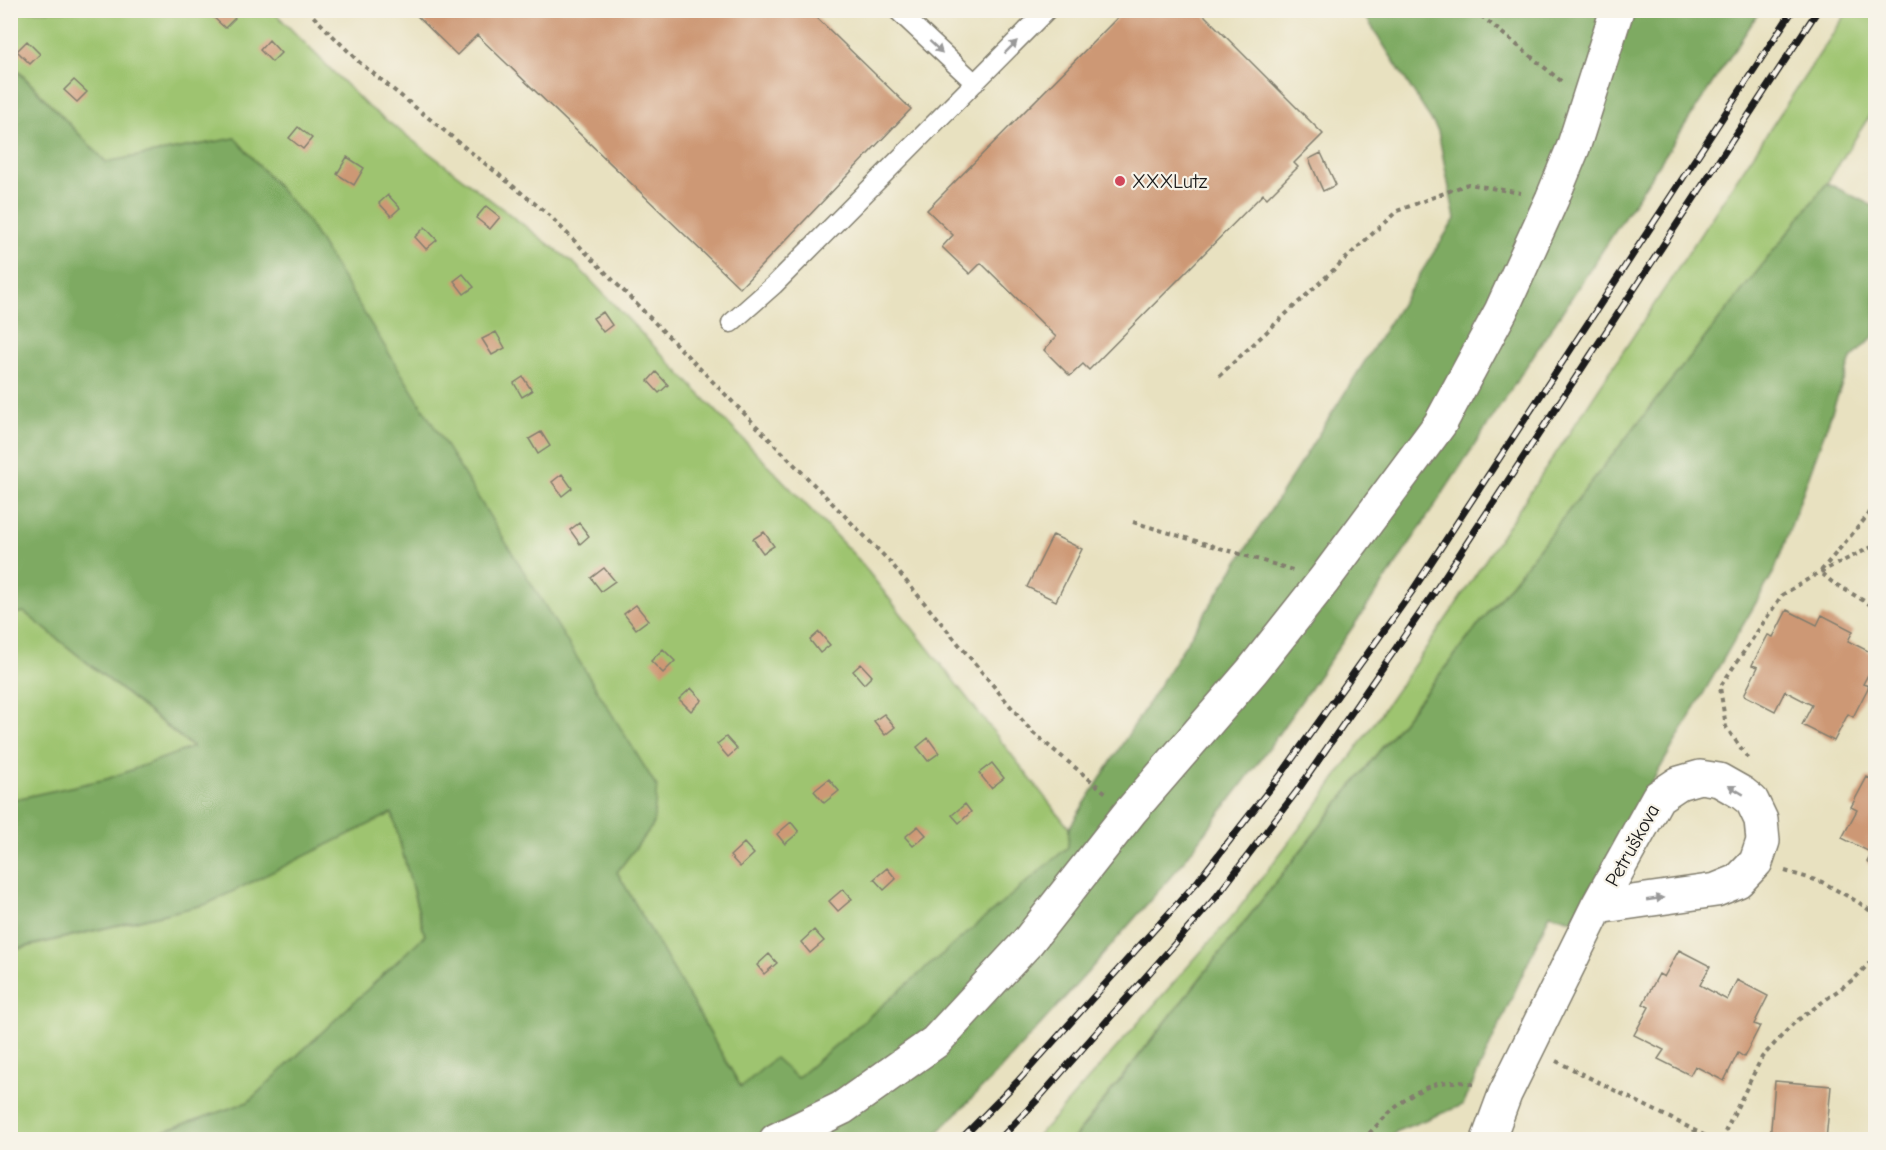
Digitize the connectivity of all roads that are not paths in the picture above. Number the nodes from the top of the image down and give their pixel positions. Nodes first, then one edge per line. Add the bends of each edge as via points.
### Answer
1 (897, 10) edge
2 (1047, 10) edge
3 (1617, 10) edge
4 (975, 83) junction
5 (731, 323) dead end
6 (1597, 907) junction
7 (776, 1140) edge
8 (1488, 1140) edge

1 -> 4 lane
4 -> 2 lane
3 - 7 street via 1573,148 1501,311 1440,424 1324,580 1252,671 1130,812 1026,944 935,1042 842,1108
4 - 5 lane via 774,285
6 -> 6 street, Petruškova via 1716,890 1738,881 1756,862 1763,841 1761,820 1752,801 1719,780 1701,777 1679,783 1658,797
6 - 8 street, Petruškova via 1505,1094

